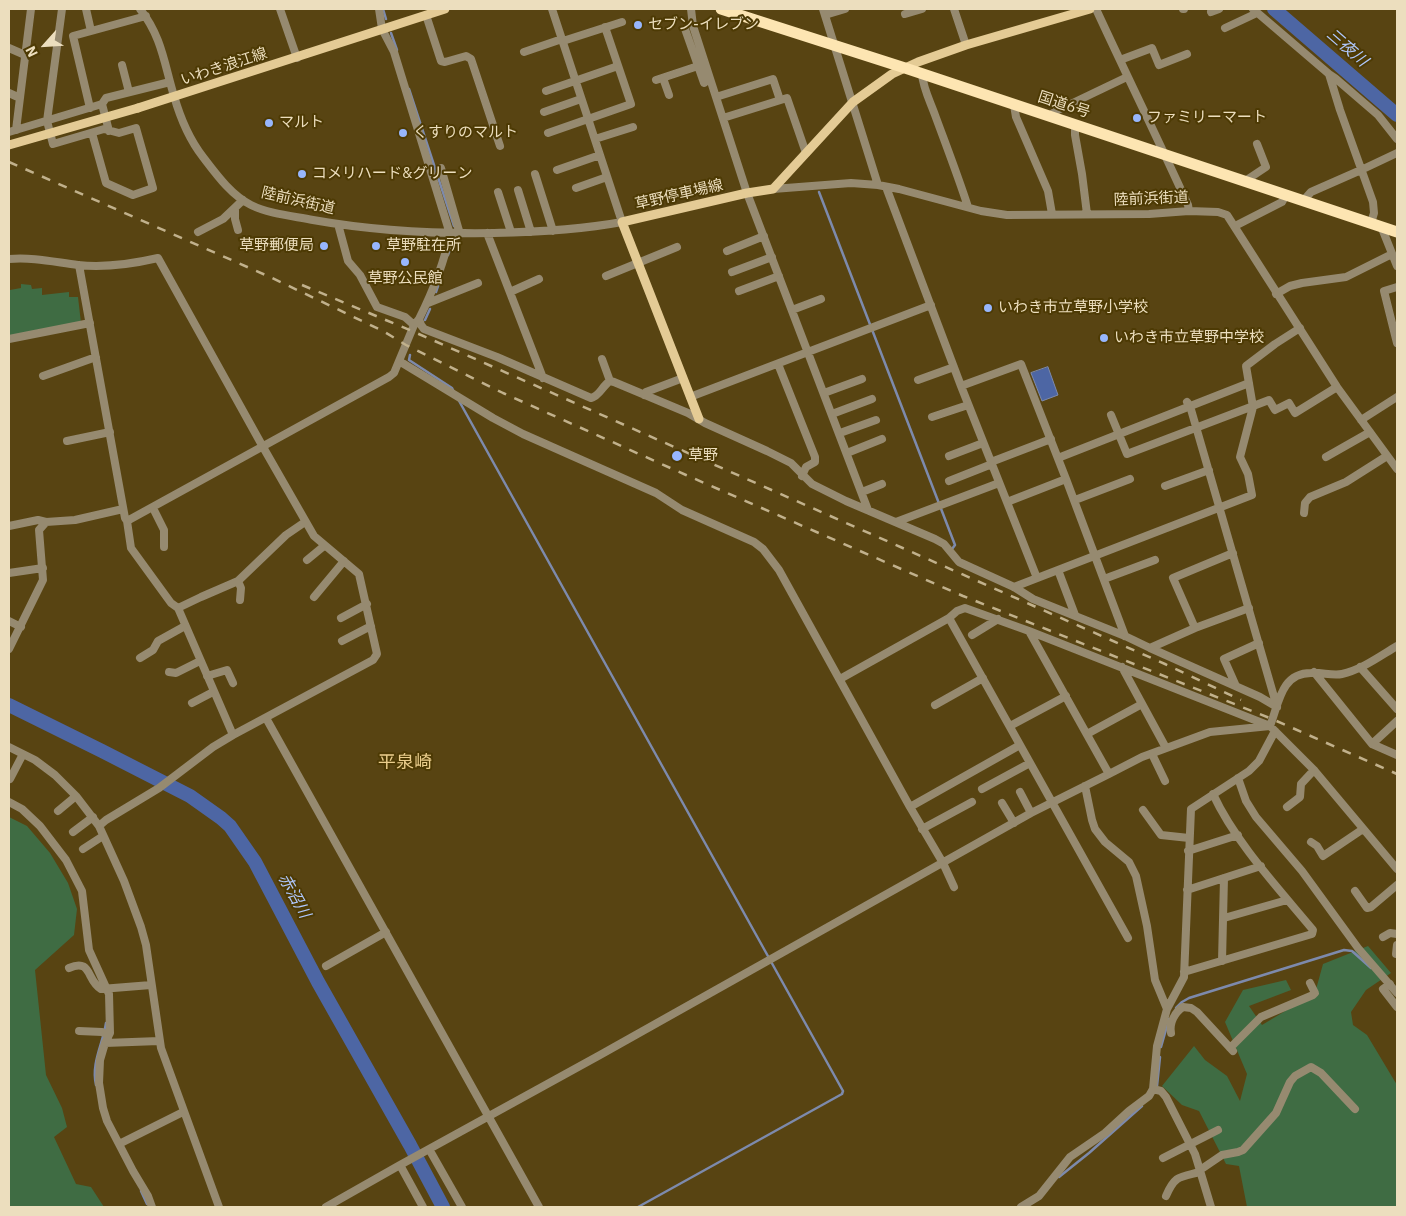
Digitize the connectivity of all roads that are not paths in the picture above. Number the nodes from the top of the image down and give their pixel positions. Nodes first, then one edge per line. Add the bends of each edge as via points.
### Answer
1 (31, 9) edge
2 (62, 9) edge
3 (86, 9) edge
4 (140, 9) edge
5 (280, 9) edge
6 (379, 9) edge
7 (445, 9) edge
8 (552, 9) edge
9 (691, 9) edge
10 (721, 9) edge
11 (845, 9) edge
12 (922, 9) edge
13 (954, 9) edge
14 (1090, 9) edge
15 (1096, 9) edge
16 (1255, 11) edge
17 (824, 12) edge
18 (905, 14) dead end
19 (426, 15) junction
20 (146, 16) junction
21 (622, 22) dead end
22 (606, 27) junction
23 (1225, 28) dead end
24 (382, 29) junction
25 (686, 29) dead end
26 (91, 31) junction
27 (562, 40) junction
28 (834, 45) junction
29 (966, 45) junction
30 (9, 48) edge
31 (524, 52) dead end
32 (1186, 54) dead end
33 (25, 56) junction
34 (296, 58) junction
35 (1120, 60) junction
36 (700, 63) junction
37 (122, 65) dead end
38 (618, 66) junction
39 (905, 68) junction
40 (922, 74) junction
41 (1329, 74) junction
42 (1127, 77) junction
43 (575, 80) junction
44 (170, 82) junction
45 (704, 83) dead end
46 (546, 91) dead end
47 (129, 92) junction
48 (9, 93) edge
49 (669, 95) dead end
50 (174, 97) junction
51 (716, 97) junction
52 (20, 98) junction
53 (582, 99) junction
54 (780, 100) junction
55 (853, 102) junction
56 (102, 104) junction
57 (1014, 105) junction
58 (90, 108) junction
59 (544, 112) dead end
60 (1049, 116) junction
61 (723, 118) junction
62 (588, 119) junction
63 (47, 121) junction
64 (1075, 125) junction
65 (633, 127) dead end
66 (109, 130) junction
67 (13, 131) edge
68 (548, 132) dead end
69 (92, 133) junction
70 (594, 140) junction
71 (1397, 140) edge
72 (9, 144) edge
73 (1257, 144) dead end
74 (500, 146) dead end
75 (806, 153) junction
76 (1163, 153) junction
77 (1397, 153) edge
78 (600, 156) junction
79 (441, 168) dead end
80 (557, 170) dead end
81 (1361, 170) junction
82 (534, 174) dead end
83 (607, 177) junction
84 (1245, 181) junction
85 (878, 186) junction
86 (886, 187) junction
87 (576, 188) dead end
88 (773, 189) junction
89 (518, 190) dead end
90 (498, 192) dead end
91 (747, 193) junction
92 (1286, 195) junction
93 (243, 200) junction
94 (1303, 200) junction
95 (968, 207) junction
96 (235, 208) junction
97 (1188, 211) junction
98 (1052, 214) junction
99 (1087, 214) junction
100 (622, 222) junction
101 (338, 224) junction
102 (1376, 225) junction
103 (1236, 226) junction
104 (238, 230) dead end
105 (198, 232) dead end
106 (511, 232) junction
107 (531, 232) junction
108 (553, 232) junction
109 (1397, 232) edge
110 (487, 233) junction
111 (450, 234) junction
112 (460, 234) junction
113 (764, 236) junction
114 (677, 247) dead end
115 (727, 251) dead end
116 (1392, 254) junction
117 (772, 257) junction
118 (9, 259) edge
119 (638, 262) junction
120 (79, 265) junction
121 (1397, 266) edge
122 (732, 272) dead end
123 (606, 276) dead end
124 (779, 276) junction
125 (540, 279) dead end
126 (478, 283) dead end
127 (1397, 287) edge
128 (739, 291) dead end
129 (510, 292) junction
130 (1276, 294) junction
131 (821, 299) dead end
132 (428, 303) junction
133 (930, 304) junction
134 (792, 310) junction
135 (417, 322) junction
136 (90, 323) junction
137 (1300, 328) junction
138 (9, 339) edge
139 (1397, 343) edge
140 (808, 352) junction
141 (96, 358) junction
142 (602, 359) dead end
143 (399, 362) junction
144 (778, 364) junction
145 (954, 367) junction
146 (43, 376) dead end
147 (543, 378) junction
148 (683, 378) junction
149 (862, 379) dead end
150 (918, 380) dead end
151 (610, 381) junction
152 (1249, 383) junction
153 (961, 386) junction
154 (1337, 387) junction
155 (824, 393) junction
156 (644, 395) junction
157 (690, 397) junction
158 (1397, 397) edge
159 (872, 399) dead end
160 (968, 404) junction
161 (1189, 404) junction
162 (1253, 407) junction
163 (832, 414) junction
164 (1111, 415) dead end
165 (932, 417) dead end
166 (699, 419) junction
167 (876, 420) dead end
168 (1361, 420) junction
169 (1197, 428) junction
170 (110, 432) junction
171 (1370, 432) junction
172 (840, 434) junction
173 (1119, 435) junction
174 (882, 439) dead end
175 (1051, 439) junction
176 (67, 441) dead end
177 (983, 443) junction
178 (263, 447) junction
179 (847, 453) junction
180 (949, 456) dead end
181 (1388, 456) junction
182 (1326, 457) dead end
183 (1058, 458) junction
184 (991, 463) junction
185 (1397, 469) edge
186 (1209, 470) junction
187 (802, 476) junction
188 (1066, 478) junction
189 (1130, 478) dead end
190 (949, 481) dead end
191 (999, 483) junction
192 (882, 484) dead end
193 (1165, 486) dead end
194 (862, 492) junction
195 (1075, 500) junction
196 (1007, 502) junction
197 (1220, 507) junction
198 (153, 508) junction
199 (123, 509) junction
200 (868, 510) junction
201 (1304, 514) dead end
202 (127, 521) junction
203 (46, 522) junction
204 (305, 522) junction
205 (896, 522) junction
206 (9, 526) edge
207 (324, 546) junction
208 (164, 548) dead end
209 (1233, 553) junction
210 (1095, 555) junction
211 (307, 560) dead end
212 (1155, 560) dead end
213 (344, 561) junction
214 (43, 568) junction
215 (1058, 570) junction
216 (9, 573) edge
217 (1037, 578) junction
218 (1104, 579) junction
219 (238, 582) junction
220 (1014, 587) junction
221 (314, 597) dead end
222 (240, 600) dead end
223 (367, 604) junction
224 (178, 608) junction
225 (1248, 608) junction
226 (1075, 615) junction
227 (341, 618) dead end
228 (949, 618) junction
229 (998, 619) junction
230 (9, 621) edge
231 (21, 626) junction
232 (185, 626) junction
233 (371, 626) junction
234 (1195, 628) junction
235 (1029, 631) junction
236 (972, 635) dead end
237 (1125, 636) junction
238 (342, 640) dead end
239 (1260, 643) junction
240 (1397, 646) edge
241 (1150, 648) junction
242 (9, 649) edge
243 (140, 658) dead end
244 (200, 660) junction
245 (1122, 667) junction
246 (1360, 667) junction
247 (169, 672) dead end
248 (1314, 672) junction
249 (207, 676) junction
250 (983, 678) junction
251 (840, 679) junction
252 (233, 683) dead end
253 (1236, 686) junction
254 (213, 692) junction
255 (1066, 696) junction
256 (192, 703) dead end
257 (1142, 704) junction
258 (935, 705) dead end
259 (1277, 707) junction
260 (1397, 709) edge
261 (266, 718) junction
262 (1397, 721) edge
263 (1010, 726) junction
264 (1272, 728) junction
265 (1087, 734) junction
266 (233, 735) junction
267 (1372, 744) junction
268 (1020, 745) junction
269 (9, 747) edge
270 (1166, 748) junction
271 (23, 754) junction
272 (1152, 754) junction
273 (1397, 755) edge
274 (1030, 763) junction
275 (1314, 770) junction
276 (1109, 774) junction
277 (1238, 778) junction
278 (10, 779) dead end
279 (1164, 780) dead end
280 (1085, 786) junction
281 (982, 790) dead end
282 (1020, 792) dead end
283 (1213, 794) junction
284 (76, 796) junction
285 (9, 802) edge
286 (972, 802) dead end
287 (1002, 803) dead end
288 (1052, 803) junction
289 (910, 807) junction
290 (1288, 807) dead end
291 (1143, 810) dead end
292 (58, 811) dead end
293 (1031, 813) junction
294 (93, 817) junction
295 (1014, 823) junction
296 (99, 826) junction
297 (1363, 828) junction
298 (922, 829) junction
299 (73, 832) dead end
300 (1238, 835) junction
301 (103, 836) junction
302 (1189, 838) junction
303 (1311, 842) dead end
304 (83, 849) dead end
305 (1188, 851) junction
306 (943, 863) junction
307 (1262, 866) junction
308 (1397, 869) edge
309 (1224, 878) junction
310 (1397, 885) edge
311 (954, 887) dead end
312 (1187, 890) junction
313 (1355, 891) dead end
314 (1287, 900) junction
315 (1224, 918) junction
316 (386, 932) junction
317 (1397, 934) edge
318 (1383, 937) dead end
319 (1128, 938) dead end
320 (1397, 945) edge
321 (1396, 954) dead end
322 (1222, 961) junction
323 (326, 966) dead end
324 (68, 968) dead end
325 (1184, 972) junction
326 (1310, 983) dead end
327 (151, 985) junction
328 (105, 988) junction
329 (1394, 989) edge
330 (1172, 1000) junction
331 (1397, 1007) edge
332 (1167, 1009) junction
333 (1181, 1009) junction
334 (79, 1031) dead end
335 (1171, 1033) dead end
336 (106, 1034) junction
337 (159, 1040) junction
338 (104, 1043) junction
339 (1155, 1090) junction
340 (1355, 1110) dead end
341 (183, 1112) junction
342 (488, 1116) junction
343 (1218, 1130) dead end
344 (120, 1144) junction
345 (1190, 1144) junction
346 (427, 1150) junction
347 (1163, 1158) dead end
348 (402, 1163) junction
349 (1200, 1171) junction
350 (1166, 1196) dead end
351 (152, 1207) edge
352 (219, 1207) edge
353 (326, 1207) edge
354 (423, 1207) edge
355 (462, 1207) edge
356 (539, 1207) edge
357 (1021, 1207) edge
358 (1211, 1207) edge

1 - 33 street
2 - 63 street
3 - 26 street
4 - 20 street, 陸前浜街道
5 - 34 street
6 - 24 street
7 - 19 main road, いわき浪江線
8 - 27 street
9 - 36 street
10 - 28 highway, 国道6号
11 - 17 street
12 - 18 street
13 - 29 street
14 - 29 main road
15 - 35 street
16 - 23 street
16 - 41 street
17 - 28 street
19 - 24 main road, いわき浪江線
19 - 74 street via 441,60 445,62 466,56 471,59
20 - 26 street
20 - 44 street, 陸前浜街道 via 158,38
21 - 22 street
22 - 27 street
22 - 38 street
24 - 34 main road, いわき浪江線
24 - 111 street via 394,52
25 - 36 street
26 - 58 street via 73,36
27 - 31 street
27 - 43 street
28 - 39 highway, 国道6号
28 - 55 street
29 - 39 main road
30 - 33 street
32 - 35 street via 1159,65 1152,48
33 - 52 street
34 - 50 main road, いわき浪江線
35 - 42 street
36 - 45 street
36 - 49 street via 659,79
36 - 51 street
37 - 47 street
38 - 43 street
38 - 62 street via 631,104
39 - 40 highway, 国道6号
39 - 55 main road
40 - 57 highway, 国道6号
40 - 95 street via 922,82
41 - 71 street via 1378,115
41 - 81 street
42 - 60 street
42 - 76 street
43 - 46 street
43 - 53 street
44 - 47 street
44 - 50 street, 陸前浜街道
47 - 56 street via 106,98
48 - 52 street
50 - 72 main road, いわき浪江線, bridge
50 - 93 street, 陸前浜街道 via 195,146
51 - 54 street via 773,79
51 - 61 street
52 - 67 street
53 - 59 street
53 - 62 street
54 - 61 street
54 - 75 street via 787,98
55 - 75 main road
55 - 85 street
56 - 58 street
56 - 66 street
57 - 60 highway, 国道6号
57 - 98 street via 1016,117 1048,191
58 - 63 street
60 - 64 highway, 国道6号
61 - 91 street
62 - 68 street
62 - 70 street
63 - 67 street
63 - 69 street via 53,144
64 - 76 highway, 国道6号
64 - 99 street
65 - 70 street
66 - 69 street
66 - 69 street via 120,133 136,128 153,188 133,195 106,183
70 - 78 street
73 - 84 street via 1266,167
75 - 88 main road
76 - 84 highway, 国道6号
76 - 97 street
77 - 81 street
78 - 80 street
78 - 83 street
79 - 112 street
81 - 94 street via 1311,192
81 - 102 street via 1373,202
82 - 108 street
83 - 87 street
83 - 100 street
84 - 92 highway, 国道6号
85 - 86 street, 陸前浜街道
85 - 88 street, 陸前浜街道 via 850,182
86 - 95 street, 陸前浜街道
86 - 133 street
88 - 91 main road, 草野停車場線
89 - 107 street
90 - 106 street
91 - 100 main road, 草野停車場線
91 - 113 street
92 - 94 highway, 国道6号
92 - 103 street via 1282,202
93 - 96 street
93 - 101 street, 陸前浜街道 via 262,210
94 - 102 highway, 国道6号
95 - 98 street, 陸前浜街道 via 1007,215
96 - 104 street
96 - 105 street via 210,229
97 - 99 street, 陸前浜街道
97 - 103 street, 陸前浜街道 via 1218,212 1227,215
98 - 99 street, 陸前浜街道
100 - 108 street, 陸前浜街道
100 - 119 main road, 草野停車場線
101 - 111 street, 陸前浜街道
101 - 135 street via 348,262 360,275 377,307
102 - 109 highway, 国道6号
102 - 116 street
103 - 130 street, 陸前浜街道
106 - 107 street, 陸前浜街道
106 - 110 street, 陸前浜街道
107 - 108 street, 陸前浜街道
110 - 112 street, 陸前浜街道
110 - 129 street
111 - 112 street, 陸前浜街道
111 - 132 street
113 - 115 street
113 - 117 street
114 - 119 street
116 - 121 street
116 - 130 street via 1346,277 1302,283
117 - 122 street
117 - 124 street
118 - 120 street via 41,259
119 - 123 street
119 - 148 main road, 草野停車場線
120 - 136 street
120 - 178 street via 122,265 158,258
124 - 128 street
124 - 134 street
125 - 129 street
126 - 132 street
127 - 139 street via 1384,290
129 - 147 street
130 - 137 street, 陸前浜街道
131 - 134 street
132 - 135 street
133 - 140 street
133 - 145 street
134 - 140 street
135 - 143 street
135 - 147 street via 424,329
136 - 138 street
136 - 141 street
137 - 152 street via 1246,366
137 - 154 street, 陸前浜街道
140 - 144 street
140 - 155 street
141 - 146 street
141 - 170 street
142 - 151 street
143 - 178 street via 386,380
143 - 251 street via 523,434 656,493 682,510 754,542 779,570
144 - 157 street
144 - 187 street via 815,457 815,462 806,467
145 - 150 street
145 - 153 street
147 - 151 street via 591,398 597,397
148 - 156 street
148 - 157 main road, 草野停車場線
149 - 155 street
151 - 156 street
152 - 161 street
152 - 162 street
153 - 160 street
153 - 175 street via 1021,364
154 - 162 street via 1295,413 1289,403 1275,410 1269,400
154 - 168 street, 陸前浜街道
155 - 163 street
156 - 166 street
157 - 166 main road, 草野停車場線
158 - 168 street
159 - 163 street
160 - 165 street
160 - 177 street
161 - 169 street
161 - 173 street
162 - 169 street
162 - 197 street via 1240,458 1248,474 1252,496
163 - 172 street
164 - 173 street
166 - 187 street via 790,463
167 - 172 street
168 - 171 street, 陸前浜街道
169 - 173 street via 1127,454
169 - 186 street
170 - 176 street
170 - 199 street
171 - 181 street, 陸前浜街道
171 - 182 street
172 - 179 street
173 - 183 street
174 - 179 street
175 - 183 street
175 - 184 street
177 - 180 street
177 - 184 street
178 - 198 street
178 - 204 street
179 - 194 street
181 - 185 street, 陸前浜街道
181 - 201 street via 1346,482 1310,497
183 - 188 street
184 - 190 street
184 - 191 street
186 - 193 street
186 - 197 street
187 - 200 street via 812,484
188 - 195 street
188 - 196 street
189 - 195 street
191 - 196 street
191 - 205 street
192 - 194 street
194 - 200 street
195 - 210 street
196 - 217 street
197 - 209 street
197 - 210 street
198 - 202 street
198 - 208 street via 164,530
199 - 202 street
199 - 203 street via 75,520
200 - 205 street
202 - 224 street via 131,548
203 - 206 street via 38,520
203 - 214 street via 39,530
204 - 207 street
204 - 219 street via 286,535
205 - 220 street via 944,544 959,562
207 - 211 street
207 - 213 street
209 - 225 street
209 - 234 street via 1173,578
210 - 215 street
210 - 218 street
212 - 218 street
213 - 221 street
213 - 223 street via 359,574
214 - 216 street
214 - 231 street via 42,585
215 - 217 street
215 - 226 street
217 - 220 street
218 - 237 street
219 - 222 street
219 - 224 street
220 - 226 street via 1033,599
223 - 227 street
223 - 233 street
224 - 232 street
225 - 234 street
225 - 239 street
226 - 237 street
228 - 229 street via 965,608
228 - 250 street
228 - 251 street
229 - 235 street
229 - 236 street
230 - 231 street
231 - 242 street
232 - 243 street via 158,641 153,650
232 - 244 street
233 - 238 street
233 - 261 street via 375,658
234 - 241 street
235 - 245 street
235 - 255 street
237 - 241 street
239 - 253 street via 1224,659
239 - 259 street
240 - 246 street
241 - 253 street
244 - 247 street via 176,673
244 - 249 street
245 - 257 street
245 - 264 street
246 - 248 street via 1338,675
246 - 260 street
248 - 259 street via 1292,677
248 - 267 street
249 - 252 street via 227,670
249 - 254 street
250 - 258 street
250 - 263 street
251 - 289 street
253 - 259 street
254 - 256 street
254 - 266 street
255 - 263 street
255 - 265 street
257 - 265 street
257 - 270 street
259 - 264 street
261 - 266 street
261 - 316 street
262 - 267 street
263 - 268 street
264 - 270 street via 1210,732
264 - 275 street
264 - 277 street via 1258,762
265 - 276 street
266 - 296 street via 161,787
267 - 273 street
268 - 274 street
268 - 289 street
269 - 271 street
270 - 272 street
271 - 278 street
271 - 284 street via 51,771
272 - 276 street
272 - 279 street
274 - 281 street
274 - 288 street
275 - 290 street via 1301,784 1300,797
275 - 297 street
276 - 280 street
277 - 283 street
277 - 329 street via 1246,802 1256,817
280 - 288 street
280 - 332 street via 1095,829 1129,862 1136,876 1155,980
282 - 293 street
283 - 300 street via 1224,817
283 - 302 street via 1191,809
284 - 292 street
284 - 294 street
285 - 328 street via 34,819 60,852 82,891 91,955
286 - 298 street
287 - 295 street
288 - 293 street
288 - 319 street
289 - 298 street
291 - 302 street via 1161,835
293 - 295 street
294 - 296 street
294 - 299 street
295 - 306 street
296 - 301 street
297 - 303 street via 1323,856
297 - 308 street
298 - 306 street
300 - 305 street
300 - 307 street
301 - 304 street
301 - 327 street via 141,927
302 - 305 street
305 - 312 street
306 - 311 street
306 - 342 street
307 - 309 street
307 - 314 street
309 - 312 street
309 - 315 street
310 - 313 street via 1367,908
312 - 325 street
314 - 315 street
314 - 322 street via 1313,930 1312,934
315 - 322 street
316 - 323 street
316 - 342 street
317 - 318 street
320 - 321 street
322 - 325 street
324 - 328 street via 79,964 83,966 96,984
325 - 330 street
326 - 333 street via 1313,995 1261,1017 1231,1049 1197,1012 1191,1008
327 - 328 street
327 - 337 street
328 - 336 street via 111,1025
329 - 331 street via 1383,989
330 - 332 street
330 - 333 street
332 - 339 street via 1157,1046
333 - 335 street via 1174,1018
334 - 336 street
336 - 338 street
337 - 338 street
337 - 341 street
338 - 344 street via 97,1066 98,1102 108,1128
339 - 345 street via 1166,1097
339 - 357 street via 1105,1134 1070,1157 1039,1196
340 - 349 street via 1322,1073 1311,1067 1290,1082 1276,1113 1243,1150 1222,1155
341 - 344 street
341 - 352 street
342 - 346 street
342 - 356 street
343 - 345 street
344 - 351 street
345 - 347 street
345 - 349 street
346 - 348 street
346 - 355 street
348 - 353 street
348 - 354 street
349 - 350 street via 1178,1178
349 - 358 street

